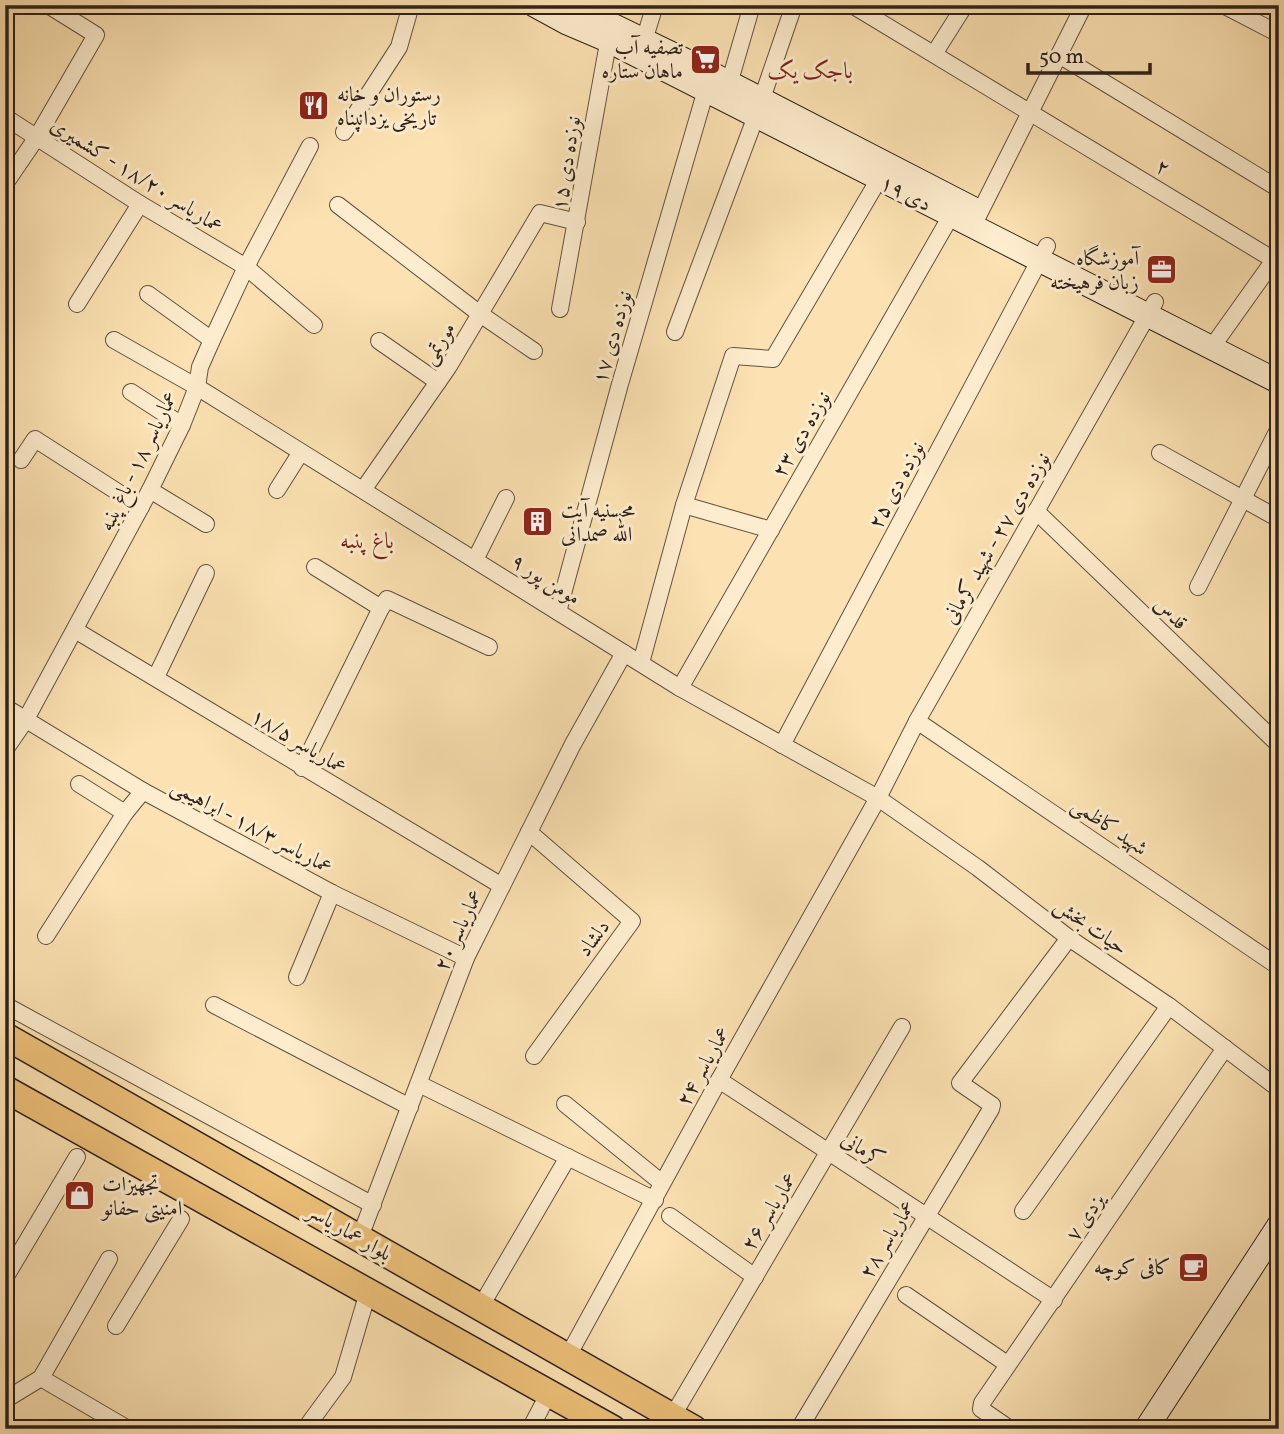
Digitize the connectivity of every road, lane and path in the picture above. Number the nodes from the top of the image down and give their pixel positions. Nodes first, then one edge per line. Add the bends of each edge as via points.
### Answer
1 (48, 5) edge
2 (411, 5) edge
3 (534, 5) edge
4 (571, 5) edge
5 (655, 5) edge
6 (752, 5) edge
7 (794, 5) edge
8 (852, 5) edge
9 (965, 5) edge
10 (1084, 5) edge
11 (1223, 5) edge
12 (610, 32) junction
13 (1279, 34) edge
14 (642, 48) junction
15 (934, 54) junction
16 (1059, 55) junction
17 (718, 87) junction
18 (758, 108) junction
19 (1031, 111) junction
20 (5, 117) edge
21 (344, 132) dead end
22 (37, 137) junction
23 (310, 146) dead end
24 (879, 179) junction
25 (5, 184) edge
26 (1279, 189) edge
27 (140, 204) junction
28 (338, 205) dead end
29 (955, 208) junction
30 (977, 220) junction
31 (578, 222) junction
32 (1043, 253) junction
33 (1276, 256) edge
34 (246, 267) junction
35 (148, 294) dead end
36 (77, 304) dead end
37 (1151, 308) junction
38 (560, 309) dead end
39 (480, 314) junction
40 (314, 325) dead end
41 (675, 332) dead end
42 (114, 340) dead end
43 (212, 340) junction
44 (1216, 340) junction
45 (379, 341) dead end
46 (534, 351) dead end
47 (1279, 365) edge
48 (438, 382) junction
49 (1279, 382) edge
50 (197, 387) junction
51 (131, 392) dead end
52 (182, 425) junction
53 (1279, 428) edge
54 (301, 452) junction
55 (1160, 453) dead end
56 (21, 460) dead end
57 (150, 490) junction
58 (277, 490) dead end
59 (363, 490) junction
60 (506, 498) dead end
61 (1244, 499) junction
62 (684, 505) junction
63 (141, 507) junction
64 (1036, 510) junction
65 (1279, 519) edge
66 (206, 524) dead end
67 (771, 530) junction
68 (475, 560) junction
69 (315, 567) dead end
70 (206, 573) dead end
71 (1198, 587) dead end
72 (381, 608) junction
73 (558, 612) junction
74 (75, 630) junction
75 (489, 647) dead end
76 (624, 653) junction
77 (640, 663) junction
78 (156, 677) junction
79 (680, 688) junction
80 (5, 707) edge
81 (24, 720) junction
82 (917, 721) junction
83 (782, 745) junction
84 (1279, 745) edge
85 (5, 750) edge
86 (302, 768) junction
87 (79, 784) dead end
88 (143, 791) junction
89 (878, 798) junction
90 (125, 813) junction
91 (529, 832) junction
92 (502, 886) junction
93 (332, 893) junction
94 (46, 936) dead end
95 (1069, 938) junction
96 (466, 958) junction
97 (1279, 967) edge
98 (297, 977) dead end
99 (5, 1005) edge
100 (214, 1005) dead end
101 (1169, 1006) junction
102 (902, 1027) dead end
103 (5, 1035) edge
104 (1225, 1048) junction
105 (534, 1056) dead end
106 (719, 1080) junction
107 (419, 1084) junction
108 (5, 1089) edge
109 (1279, 1089) edge
110 (565, 1104) dead end
111 (410, 1107) junction
112 (829, 1152) junction
113 (77, 1157) dead end
114 (568, 1157) junction
115 (662, 1183) junction
116 (655, 1200) junction
117 (373, 1205) junction
118 (1023, 1212) dead end
119 (926, 1214) junction
120 (670, 1216) dead end
121 (181, 1219) dead end
122 (1279, 1225) edge
123 (360, 1237) junction
124 (108, 1259) dead end
125 (755, 1277) junction
126 (5, 1278) edge
127 (368, 1292) junction
128 (906, 1295) dead end
129 (1054, 1300) junction
130 (481, 1306) junction
131 (116, 1326) dead end
132 (568, 1356) junction
133 (1007, 1364) junction
134 (41, 1378) junction
135 (550, 1393) junction
136 (5, 1400) edge
137 (683, 1423) edge
138 (128, 1429) edge
139 (305, 1429) edge
140 (530, 1429) edge
141 (613, 1429) edge
142 (799, 1429) edge
143 (1010, 1429) edge
144 (1146, 1429) edge

1 - 22 street via 96,35
2 - 21 street via 399,47
3 - 12 main road, ۱۹ دی via 567,23
4 - 12 main road, ۱۹ دی
5 - 14 street
6 - 17 street, نوزده دی ۱۷
7 - 18 street
8 - 15 street, ۲
9 - 15 street
10 - 16 street
11 - 13 street
12 - 14 main road, ۱۹ دی
12 - 31 street, نوزده دی ۱۵
14 - 17 main road, ۱۹ دی
15 - 19 street, ۲
16 - 19 street
16 - 26 street
17 - 18 main road, ۱۹ دی
17 - 73 street, نوزده دی ۱۷ via 612,414
18 - 24 main road, ۱۹ دی
18 - 29 main road, ۱۹ دی
18 - 41 street
19 - 30 street
19 - 33 street, ۲
20 - 22 street, عماریاسر ۱۸/۲۰ - کشمیری
22 - 25 street
22 - 27 street, عماریاسر ۱۸/۲۰ - کشمیری
23 - 34 street, عماریاسر ۱۸ - باغ پنبه
24 - 29 main road, ۱۹ دی
24 - 62 street via 773,359 733,356
27 - 34 street, عماریاسر ۱۸/۲۰ - کشمیری
27 - 36 street
28 - 39 street
29 - 30 main road, ۱۹ دی
29 - 67 street, نوزده دی ۲۳
30 - 32 main road, ۱۹ دی
31 - 38 street, نوزده دی ۱۵
31 - 39 street, مورتمی via 540,213
32 - 37 main road, ۱۹ دی
32 - 83 street, نوزده دی ۲۵
33 - 44 street
34 - 40 street, عماریاسر ۱۸/۲۰ - کشمیری
34 - 43 street, عماریاسر ۱۸ - باغ پنبه
35 - 43 street
37 - 44 main road, ۱۹ دی
37 - 64 street, نوزده دی ۲۷ - شهید کرمانی
39 - 46 street
39 - 48 street, مورتمی
42 - 50 street, مومن پور ۹
43 - 50 street, عماریاسر ۱۸ - باغ پنبه
44 - 47 main road, ۱۹ دی
44 - 49 main road, ۱۹ دی
45 - 48 street
48 - 59 street, مورتمی
50 - 52 street, عماریاسر ۱۸ - باغ پنبه
50 - 54 street, مومن پور ۹
51 - 52 street
52 - 57 street, عماریاسر ۱۸ - باغ پنبه
53 - 61 street
54 - 58 street
54 - 59 street, مومن پور ۹
55 - 61 street
56 - 63 street via 35,439
57 - 63 street, عماریاسر ۱۸ - باغ پنبه
57 - 66 street
59 - 68 street, مومن پور ۹
60 - 68 street
61 - 65 street
61 - 71 street
62 - 67 street
62 - 77 street
63 - 74 street, عماریاسر ۱۸ - باغ پنبه
64 - 82 street, نوزده دی ۲۷ - شهید کرمانی
64 - 84 street, قدس
67 - 79 street, نوزده دی ۲۳
68 - 73 street, مومن پور ۹
69 - 72 street
70 - 78 street
72 - 75 street via 387,598
72 - 86 street
73 - 76 street, مومن پور ۹
74 - 78 street, عماریاسر ۱۸/۵
74 - 81 street, عماریاسر ۱۸ - باغ پنبه
76 - 77 street, مومن پور ۹
76 - 91 street, عماریاسر ۲۰
77 - 79 street, مومن پور ۹
78 - 86 street, عماریاسر ۱۸/۵
79 - 83 street, مومن پور ۹
80 - 81 street, عماریاسر ۱۸/۳ - ابراهیمی
81 - 85 street, عماریاسر ۱۸ - باغ پنبه
81 - 88 street, عماریاسر ۱۸/۳ - ابراهیمی
82 - 89 street, نوزده دی ۲۷ - شهید کرمانی
82 - 97 street, شهید کاظمی
83 - 89 street, مومن پور ۹
86 - 92 street, عماریاسر ۱۸/۵
87 - 90 street
88 - 90 street
88 - 93 street, عماریاسر ۱۸/۳ - ابراهیمی
89 - 95 street, حیات بخش
89 - 106 street, عماریاسر ۲۴
90 - 94 street
91 - 92 street, عماریاسر ۲۰
91 - 105 street, دلشاد via 632,921
92 - 96 street, عماریاسر ۲۰
93 - 96 street, عماریاسر ۱۸/۳ - ابراهیمی
93 - 98 street
95 - 101 street, حیات بخش
95 - 119 street, عماریاسر ۲۸ via 960,1083 992,1105
96 - 107 street, عماریاسر ۲۰
99 - 117 street
100 - 111 street
101 - 104 street, حیات بخش
101 - 118 street
102 - 112 street, عماریاسر ۲۶
103 - 123 main road, بلوار عمار یاسر
104 - 109 street, حیات بخش
104 - 129 street, یزدی ۷
106 - 112 street, کرمانی
106 - 115 street, عماریاسر ۲۴
107 - 111 street, عماریاسر ۲۰
107 - 114 street
108 - 127 main road, بلوار عمار یاسر
110 - 115 street
111 - 117 street, عماریاسر ۲۰
112 - 119 street, کرمانی
112 - 125 street, عماریاسر ۲۶
113 - 126 street
114 - 116 street
114 - 130 street
115 - 116 street, عماریاسر ۲۴
116 - 132 street, عماریاسر ۲۴
117 - 123 street, عماریاسر ۲۰
119 - 129 street, کرمانی
119 - 142 street, عماریاسر ۲۸
120 - 125 street
121 - 131 street
122 - 144 main road
123 - 130 main road, بلوار عمار یاسر
124 - 134 street
125 - 137 street, عماریاسر ۲۶
127 - 135 main road, بلوار عمار یاسر
127 - 139 street via 343,1377
128 - 133 street
129 - 133 street, یزدی ۷
130 - 132 main road, بلوار عمار یاسر
132 - 137 main road, بلوار عمار یاسر
133 - 143 street, یزدی ۷ via 981,1409
134 - 136 street
134 - 138 street
135 - 140 street
135 - 141 main road, بلوار عمار یاسر

